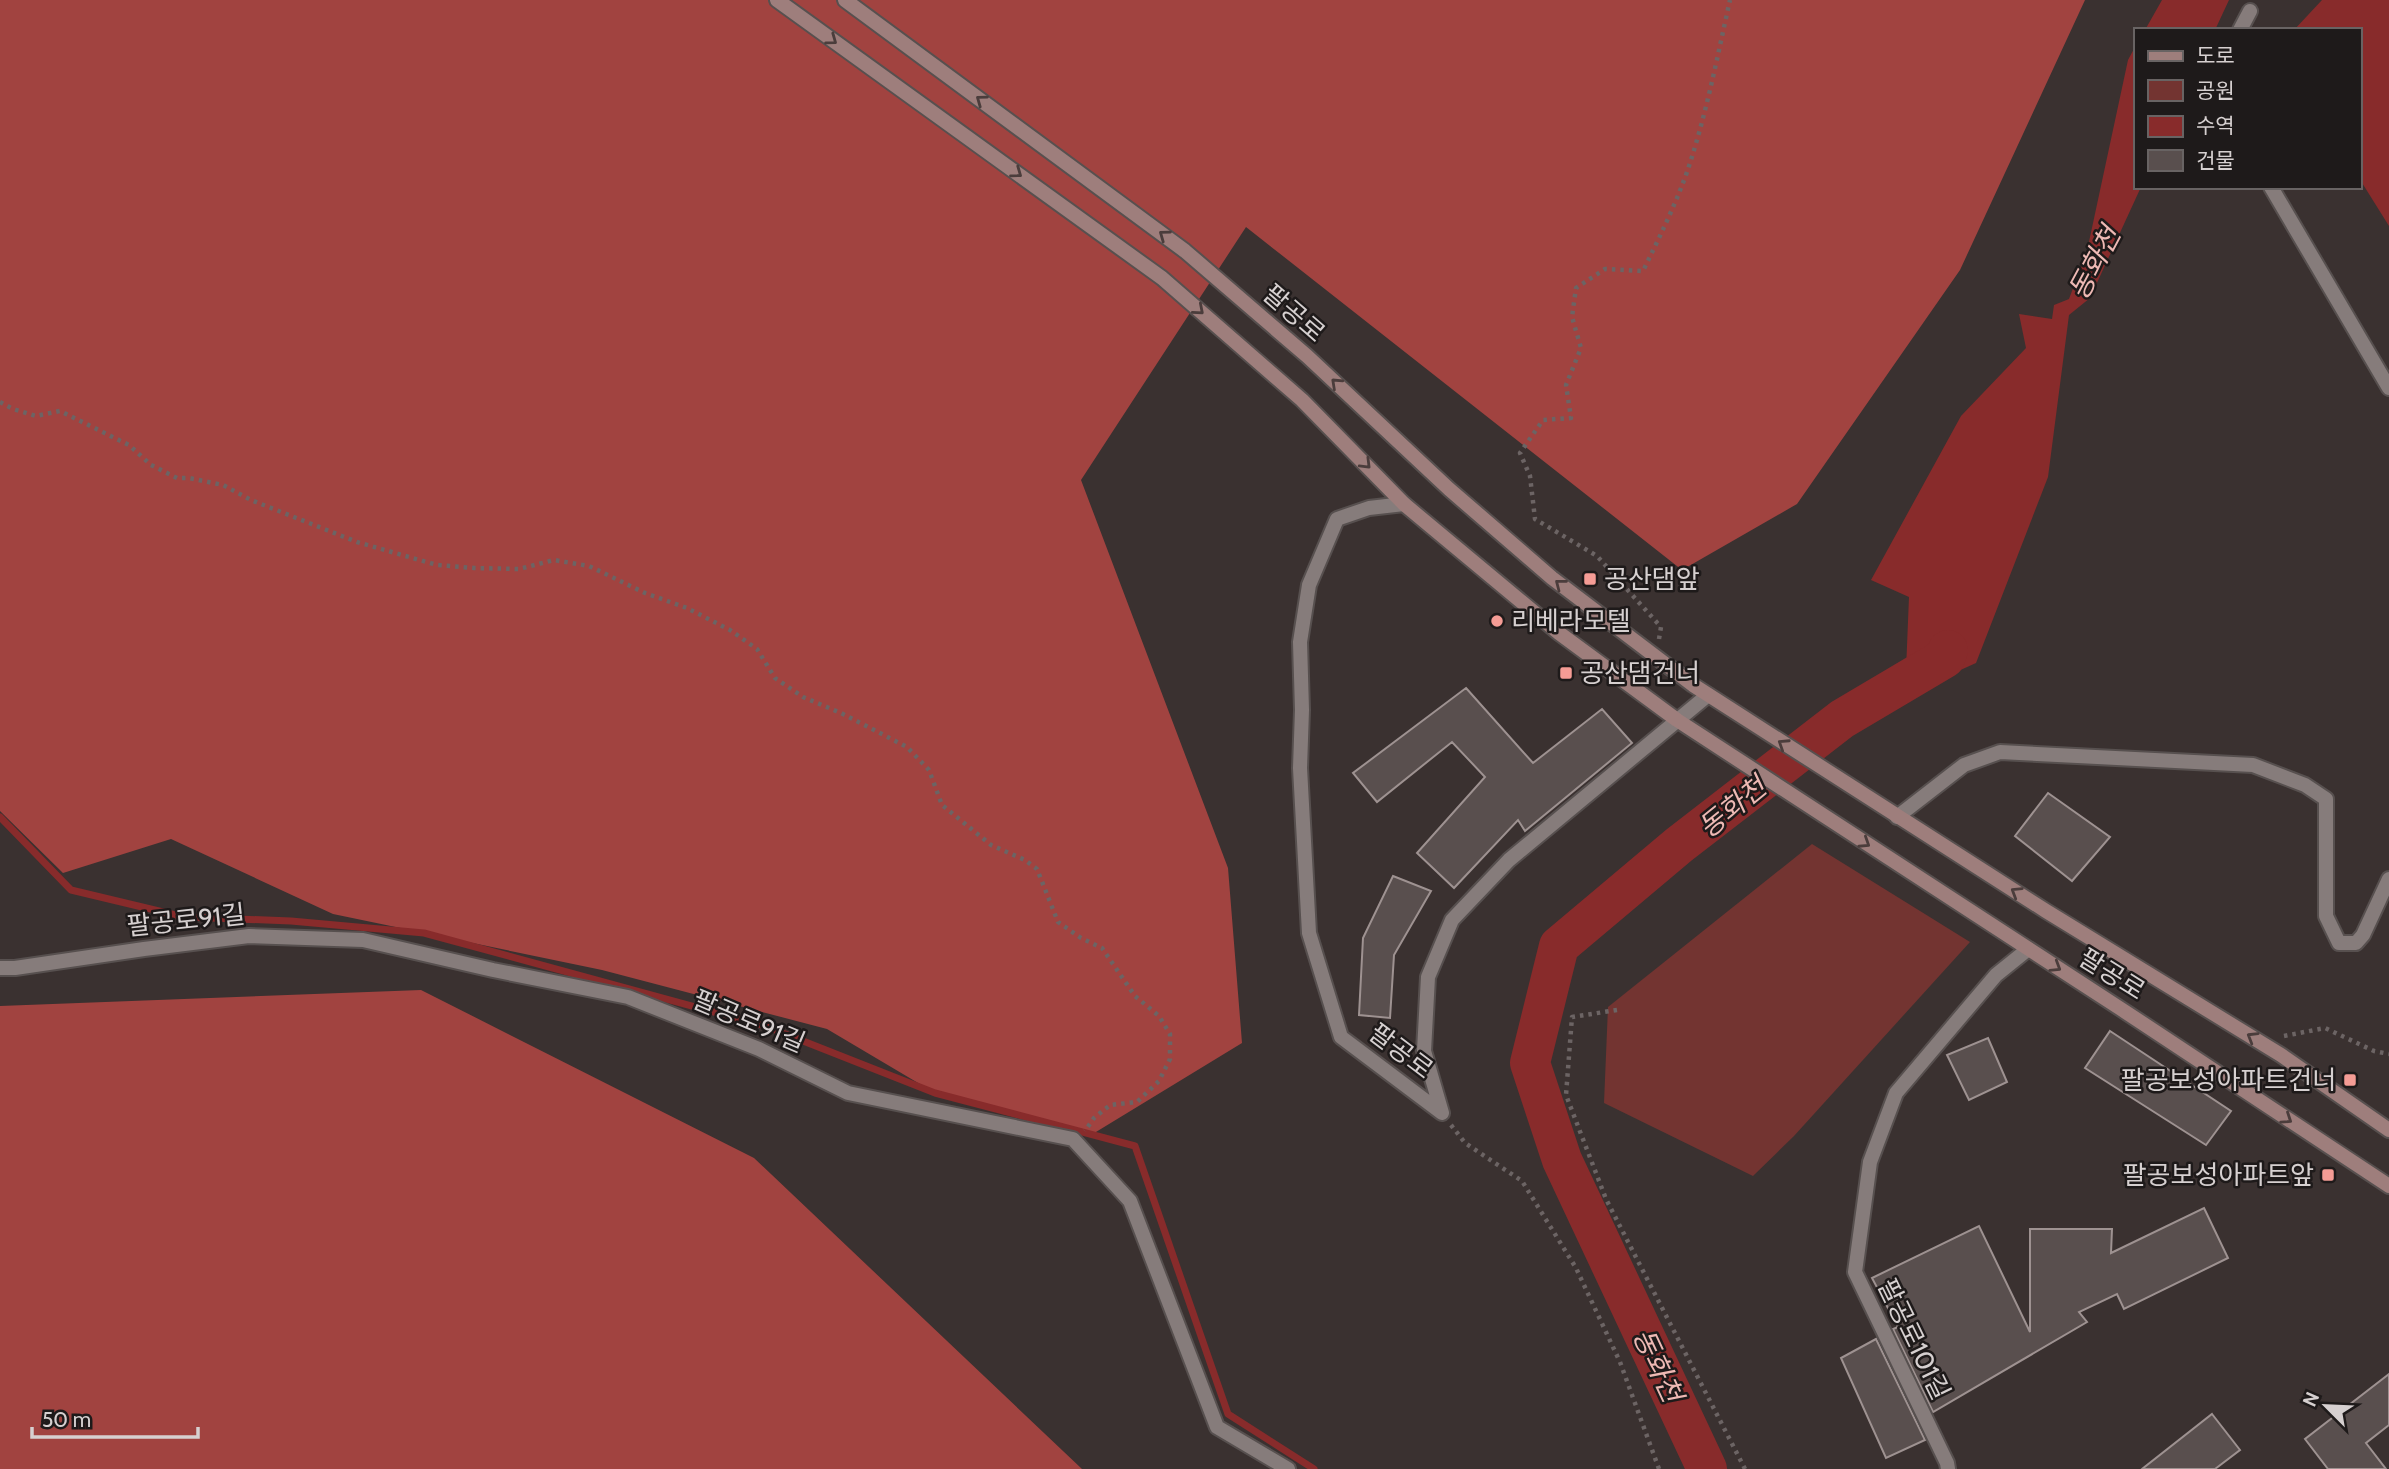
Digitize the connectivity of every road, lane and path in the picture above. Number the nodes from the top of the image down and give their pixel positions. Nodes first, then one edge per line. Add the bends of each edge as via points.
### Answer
1 (777, 0) edge
2 (845, 0) edge
3 (1730, 0) edge
4 (2250, 11) dead end
5 (2241, 28) edge
6 (2272, 189) edge
7 (2389, 388) edge
8 (0, 402) edge
9 (1404, 504) junction
10 (1658, 647) dead end
11 (1708, 695) junction
12 (1677, 720) junction
13 (1897, 817) junction
14 (2389, 879) edge
15 (2027, 950) junction
16 (0, 968) edge
17 (1617, 1010) dead end
18 (2263, 1044) junction
19 (2389, 1054) edge
20 (1442, 1113) junction
21 (1094, 1118) dead end
22 (2389, 1130) edge
23 (2389, 1186) edge
24 (1288, 1469) edge
25 (1660, 1469) edge
26 (1745, 1469) edge
27 (1948, 1469) edge

1 -> 9 main road via 1162,278 1302,400
11 -> 2 main road, 팔공로 via 1552,578 1185,251
3 - 10 path via 1716,72 1669,218 1643,271 1605,269 1576,288 1572,317 1581,348 1566,385 1571,418 1543,420 1520,453 1530,476 1535,519 1597,556 1661,627
4 - 5 street
6 - 7 street
8 - 21 path via 36,416 60,411 129,445 151,465 177,478 223,485 357,542 437,565 519,569 554,560 589,566 730,630 757,649 775,678 803,697 907,747 929,770 942,805 990,845 1037,869 1058,922 1102,948 1135,996 1159,1016 1170,1034 1170,1059 1159,1082 1137,1102 1110,1105
9 - 12 main road, 팔공로 via 1559,633
9 - 20 street, 팔공로 via 1337,519 1308,585 1300,642 1300,768 1308,933 1341,1037
11 - 12 street, 팔공로
13 -> 11 main road, 팔공로
12 -> 15 main road, 팔공로
12 - 20 street, 팔공로 via 1509,860 1452,920 1428,977 1424,1051
13 - 14 street via 1964,765 2000,752 2253,765 2305,785 2326,799 2326,916 2339,943 2356,943
18 -> 13 main road, 팔공로
15 -> 23 main road, 팔공로
15 - 27 street, 팔공로101길 via 1996,975 1896,1093 1870,1162 1855,1272
16 - 24 street, 팔공로91길 via 249,936 363,940 628,997 759,1049 848,1093 1073,1139 1130,1201 1217,1427
17 - 26 path via 1572,1017 1566,1095 1606,1199
18 - 19 path via 2325,1028
18 - 22 main road, 팔공로
20 - 25 path via 1465,1143 1522,1181 1576,1268 1620,1362

